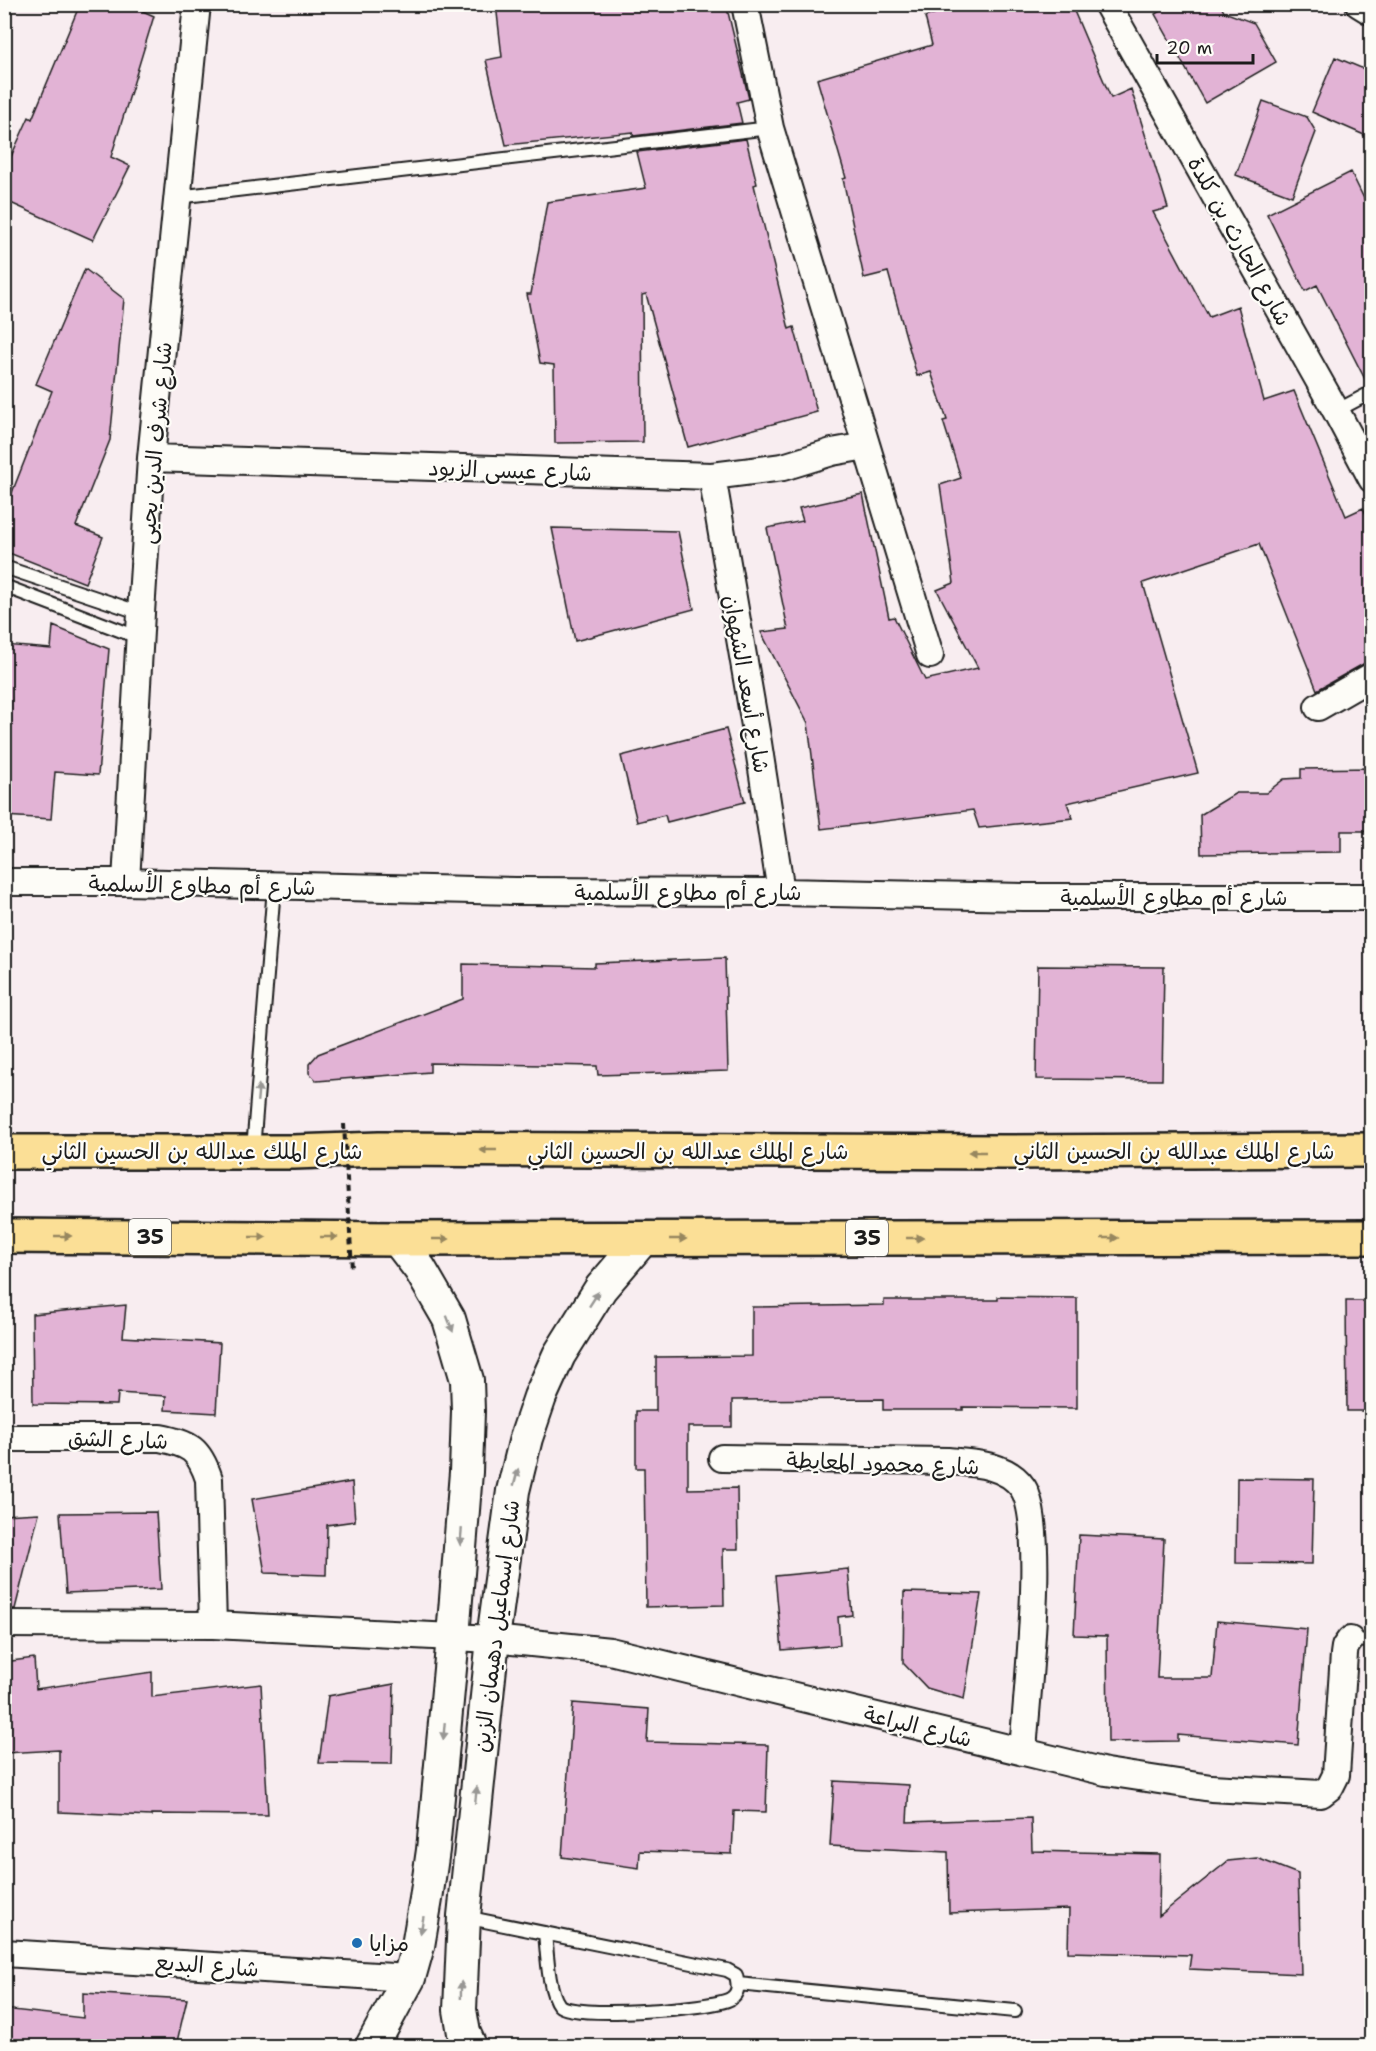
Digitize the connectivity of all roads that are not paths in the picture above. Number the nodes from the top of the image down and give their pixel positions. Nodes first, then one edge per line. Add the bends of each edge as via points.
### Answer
1 (197, 4) edge
2 (745, 4) edge
3 (1107, 4) edge
4 (1359, 4) edge
5 (1371, 12) edge
6 (770, 128) junction
7 (177, 196) junction
8 (1371, 393) edge
9 (1336, 411) junction
10 (866, 446) junction
11 (151, 458) junction
12 (712, 476) junction
13 (1371, 479) edge
14 (4, 567) edge
15 (4, 586) edge
16 (141, 613) junction
17 (140, 638) junction
18 (930, 655) dead end
19 (1371, 676) edge
20 (1318, 707) dead end
21 (4, 882) edge
22 (126, 882) junction
23 (274, 887) junction
24 (781, 892) junction
25 (1371, 897) edge
26 (1371, 1150) edge
27 (4, 1152) edge
28 (253, 1152) junction
29 (4, 1236) edge
30 (1371, 1237) edge
31 (397, 1239) junction
32 (643, 1239) junction
33 (4, 1438) edge
34 (722, 1458) dead end
35 (4, 1624) edge
36 (213, 1625) junction
37 (453, 1637) junction
38 (493, 1639) junction
39 (1361, 1640) edge
40 (1023, 1752) junction
41 (464, 1916) junction
42 (545, 1933) junction
43 (4, 1953) edge
44 (409, 1978) junction
45 (738, 1984) junction
46 (1015, 2011) dead end
47 (372, 2046) edge
48 (470, 2046) edge

1 - 7 street, شارع شرف الدين يحيى
2 - 6 street
3 - 9 street, شارع الحارث بن كلدة
4 - 5 street
6 - 7 lane
6 - 10 street
7 - 11 street, شارع شرف الدين يحيى
8 - 9 lane
9 - 13 street, شارع الحارث بن كلدة
10 - 12 street, شارع عيسى الزيود via 783,466
10 - 18 street
11 - 12 street, شارع عيسى الزيود
11 - 16 street, شارع شرف الدين يحيى
12 - 24 street, شارع أسعد الشهوان
14 - 16 lane
15 - 17 lane
16 - 17 street, شارع شرف الدين يحيى
17 - 22 street, شارع شرف الدين يحيى
19 - 20 street
21 - 22 street, شارع أم مطاوع الأسلمية
22 - 23 street, شارع أم مطاوع الأسلمية
23 - 24 street, شارع أم مطاوع الأسلمية
28 -> 23 lane
24 - 25 street, شارع أم مطاوع الأسلمية
26 -> 28 highway, شارع الملك عبدالله بن الحسين الثاني
27 - 28 highway, شارع الملك عبدالله بن الحسين الثاني
29 -> 31 highway, 35
32 -> 30 highway, 35
31 -> 32 highway, 35
31 -> 37 street, شارع إسماعيل دهيمان الزبن via 449,1318 467,1380 466,1472
38 -> 32 street, شارع إسماعيل دهيمان الزبن via 513,1491 540,1397 559,1355 601,1288
33 - 36 street, شارع الشق via 160,1438 195,1450 209,1479
34 - 40 street, شارع محمود المعايطة via 948,1461 999,1469 1023,1487 1034,1535
35 - 36 street
36 - 37 street
37 - 38 street
37 -> 44 street, شارع إسماعيل دهيمان الزبن via 433,1850
38 - 40 street, شارع البراعة via 610,1651
41 -> 38 street, شارع إسماعيل دهيمان الزبن
39 - 40 street, شارع البراعة via 1346,1647 1344,1654 1336,1775 1321,1794 1211,1788 1106,1772
41 - 42 lane
48 -> 41 street, شارع إسماعيل دهيمان الزبن via 460,2010
42 - 45 lane via 727,1970 736,1975
42 - 45 lane via 554,1997 560,2007 570,2010 647,2011 714,2004 731,1999
43 - 44 street, شارع البديع
44 - 47 street, شارع إسماعيل دهيمان الزبن
45 - 46 lane

